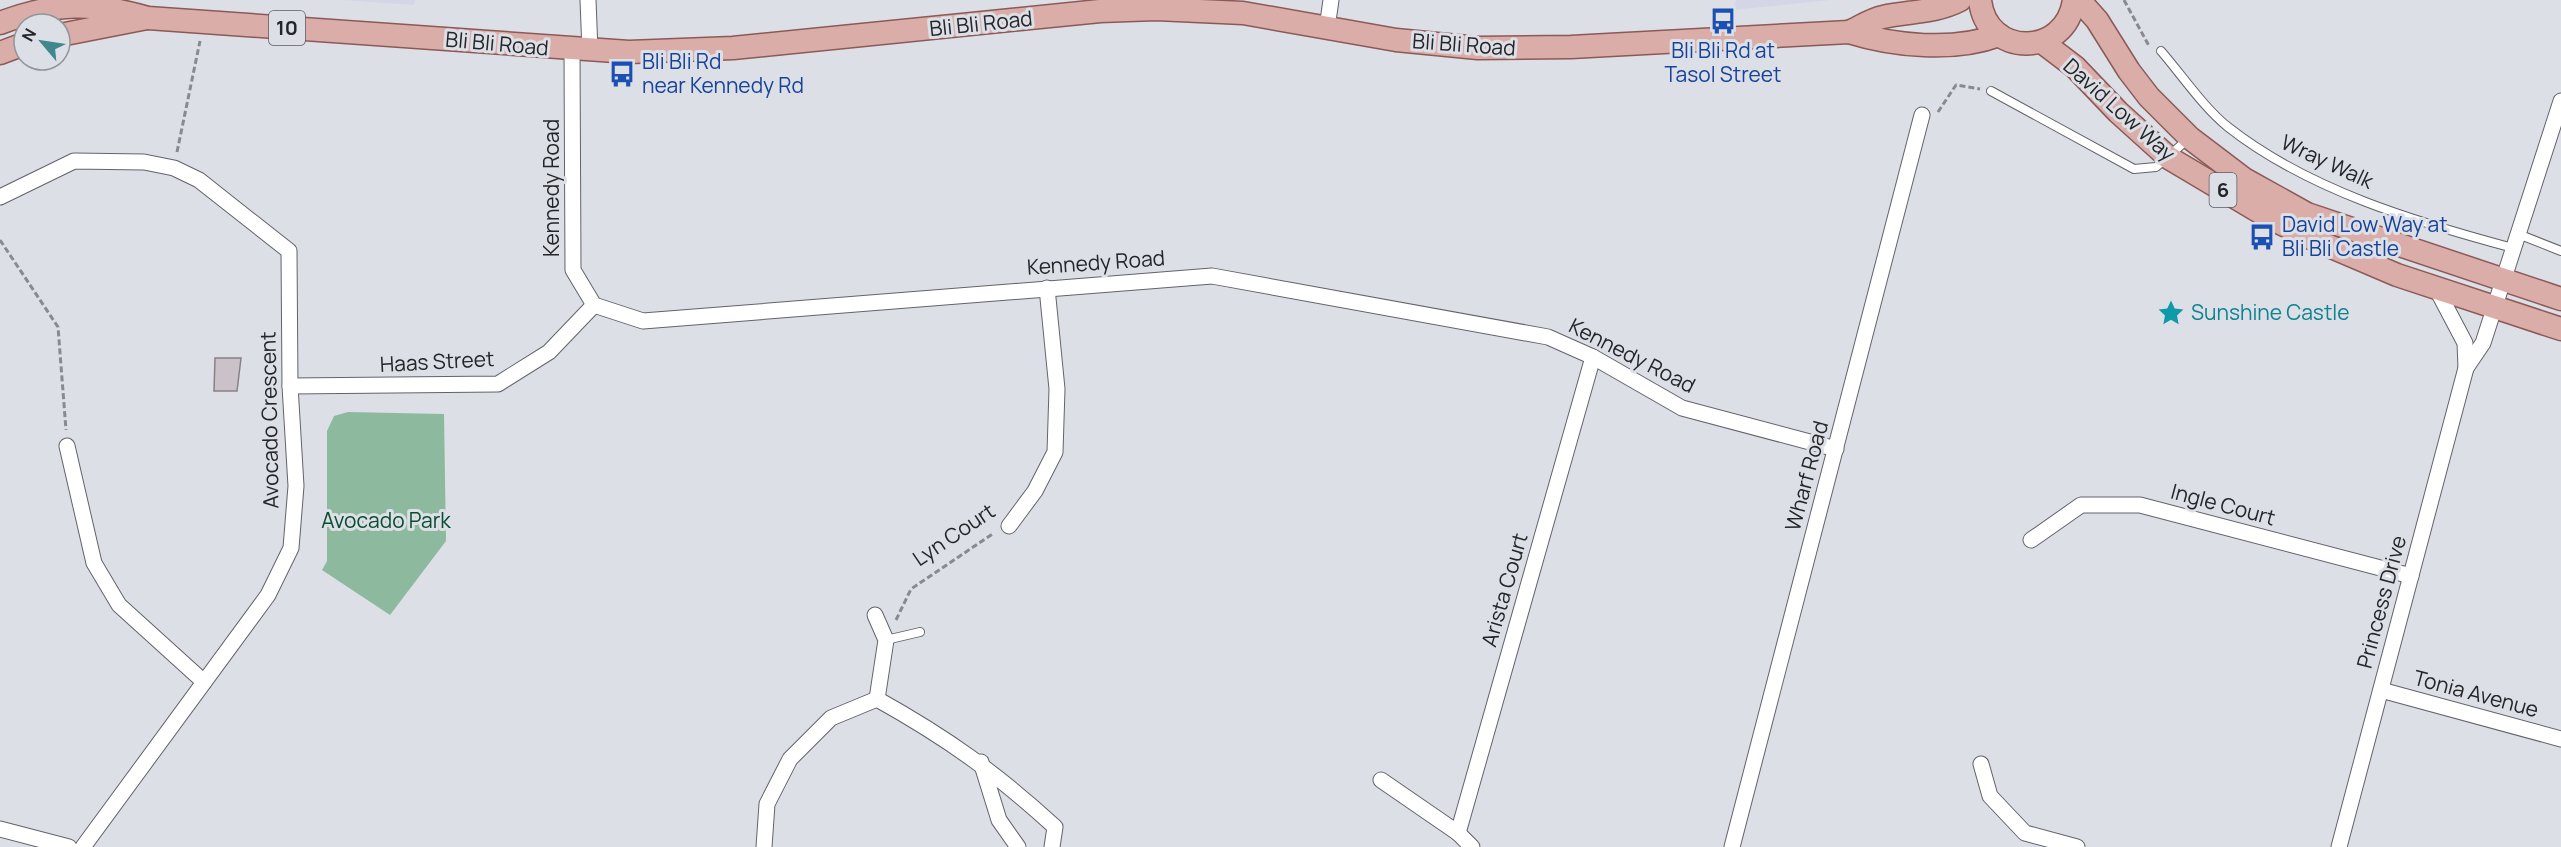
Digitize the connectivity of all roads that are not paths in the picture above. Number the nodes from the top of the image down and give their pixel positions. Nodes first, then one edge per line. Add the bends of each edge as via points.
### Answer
1 (588, 0) edge
2 (1331, 0) edge
3 (1960, 0) edge
4 (1980, 0) edge
5 (2074, 0) edge
6 (2079, 0) edge
7 (148, 18) junction
8 (0, 23) edge
9 (1327, 28) junction
10 (72, 32) edge
11 (1849, 32) junction
12 (1999, 35) junction
13 (2042, 42) junction
14 (581, 51) junction
15 (2161, 51) dead end
16 (1991, 91) road end
17 (2561, 101) edge
18 (1922, 115) road end
19 (2190, 138) junction
20 (2169, 158) junction
21 (0, 197) edge
22 (2516, 241) junction
23 (2561, 251) edge
24 (2503, 279) junction
25 (1047, 288) junction
26 (2436, 288) junction
27 (2561, 300) edge
28 (594, 305) junction
29 (2494, 307) junction
30 (2561, 329) edge
31 (1593, 357) junction
32 (2466, 368) junction
33 (290, 386) junction
34 (67, 446) road end
35 (1836, 449) junction
36 (1008, 526) road end
37 (2031, 540) dead end
38 (2411, 576) junction
39 (875, 615) dead end
40 (920, 632) dead end
41 (886, 640) junction
42 (204, 682) junction
43 (2381, 690) junction
44 (877, 699) junction
45 (2561, 739) edge
46 (981, 762) junction
47 (1982, 764) dead end
48 (1381, 780) dead end
49 (0, 829) edge
50 (1458, 833) junction
51 (69, 847) edge
52 (83, 847) edge
53 (764, 847) edge
54 (1018, 847) edge
55 (1052, 847) edge
56 (1472, 847) edge
57 (1732, 847) edge
58 (2077, 847) edge
59 (2339, 847) edge

1 - 14 street, Kennedy Road
2 - 9 street
3 - 11 main road, Bli Bli Road / 10 via 1924,13 1882,17
4 - 12 main road via 1988,24
5 - 13 main road via 2066,24
6 - 19 main road, David Low Way / 6 via 2097,20 2149,98
7 - 8 main road, Bli Bli Road / 10 via 109,7 79,5
7 - 10 main road, Bli Bli Road / 10
7 - 14 main road, Bli Bli Road / 10
9 - 11 main road, Bli Bli Road / 10 via 1441,46 1507,49
9 - 14 main road, Bli Bli Road / 10 via 1243,13 1156,9 1100,11 733,48
11 - 12 main road, Bli Bli Road / 10 via 1880,41 1935,44 1975,44
12 - 13 main road via 2019,43
13 - 20 main road, David Low Way / 6 via 2075,67
14 - 28 street, Kennedy Road via 573,270
15 - 22 lane, Wray Walk via 2225,125 2260,150 2408,219
16 - 20 lane via 2124,165 2148,170
17 - 22 street, Princess Drive
18 - 35 street, Wharf Road
19 - 20 lane
19 - 24 main road, David Low Way / 6 via 2244,179 2307,214
20 - 26 main road, David Low Way / 6 via 2315,240
21 - 33 street, Avocado Crescent via 74,161 144,162 174,168 199,180 289,251
22 - 23 lane, Wray Walk
22 - 24 street, Princess Drive
24 - 27 main road, David Low Way / 6
24 - 29 street, Princess Drive
25 - 28 street, Kennedy Road via 643,321
25 - 31 street, Kennedy Road via 1212,276 1548,337
25 - 36 street, Lyn Court via 1057,389 1055,452 1035,491
26 - 29 main road, David Low Way / 6
26 - 32 street, Princess Drive via 2465,343
28 - 33 street, Haas Street via 549,352 498,384
29 - 30 main road, David Low Way / 6
29 - 32 street, Princess Drive via 2484,342
31 - 35 street, Kennedy Road via 1682,408
31 - 50 street, Arista Court
32 - 38 street, Princess Drive
33 - 42 street, Avocado Crescent via 296,486 291,548 268,595
34 - 42 street via 94,563 119,605
35 - 57 street, Wharf Road
37 - 38 street, Ingle Court via 2081,505 2140,505
38 - 43 street, Princess Drive
39 - 41 street
40 - 41 lane
41 - 44 street
42 - 52 street, Avocado Crescent
43 - 45 street, Tonia Avenue
43 - 59 street, Princess Drive
44 - 46 street via 936,731
44 - 53 street via 831,718 790,759 767,804
46 - 54 street via 999,820
46 - 55 street via 1055,827
47 - 58 street via 1990,796 2025,833
48 - 50 street
49 - 51 street
50 - 56 street

